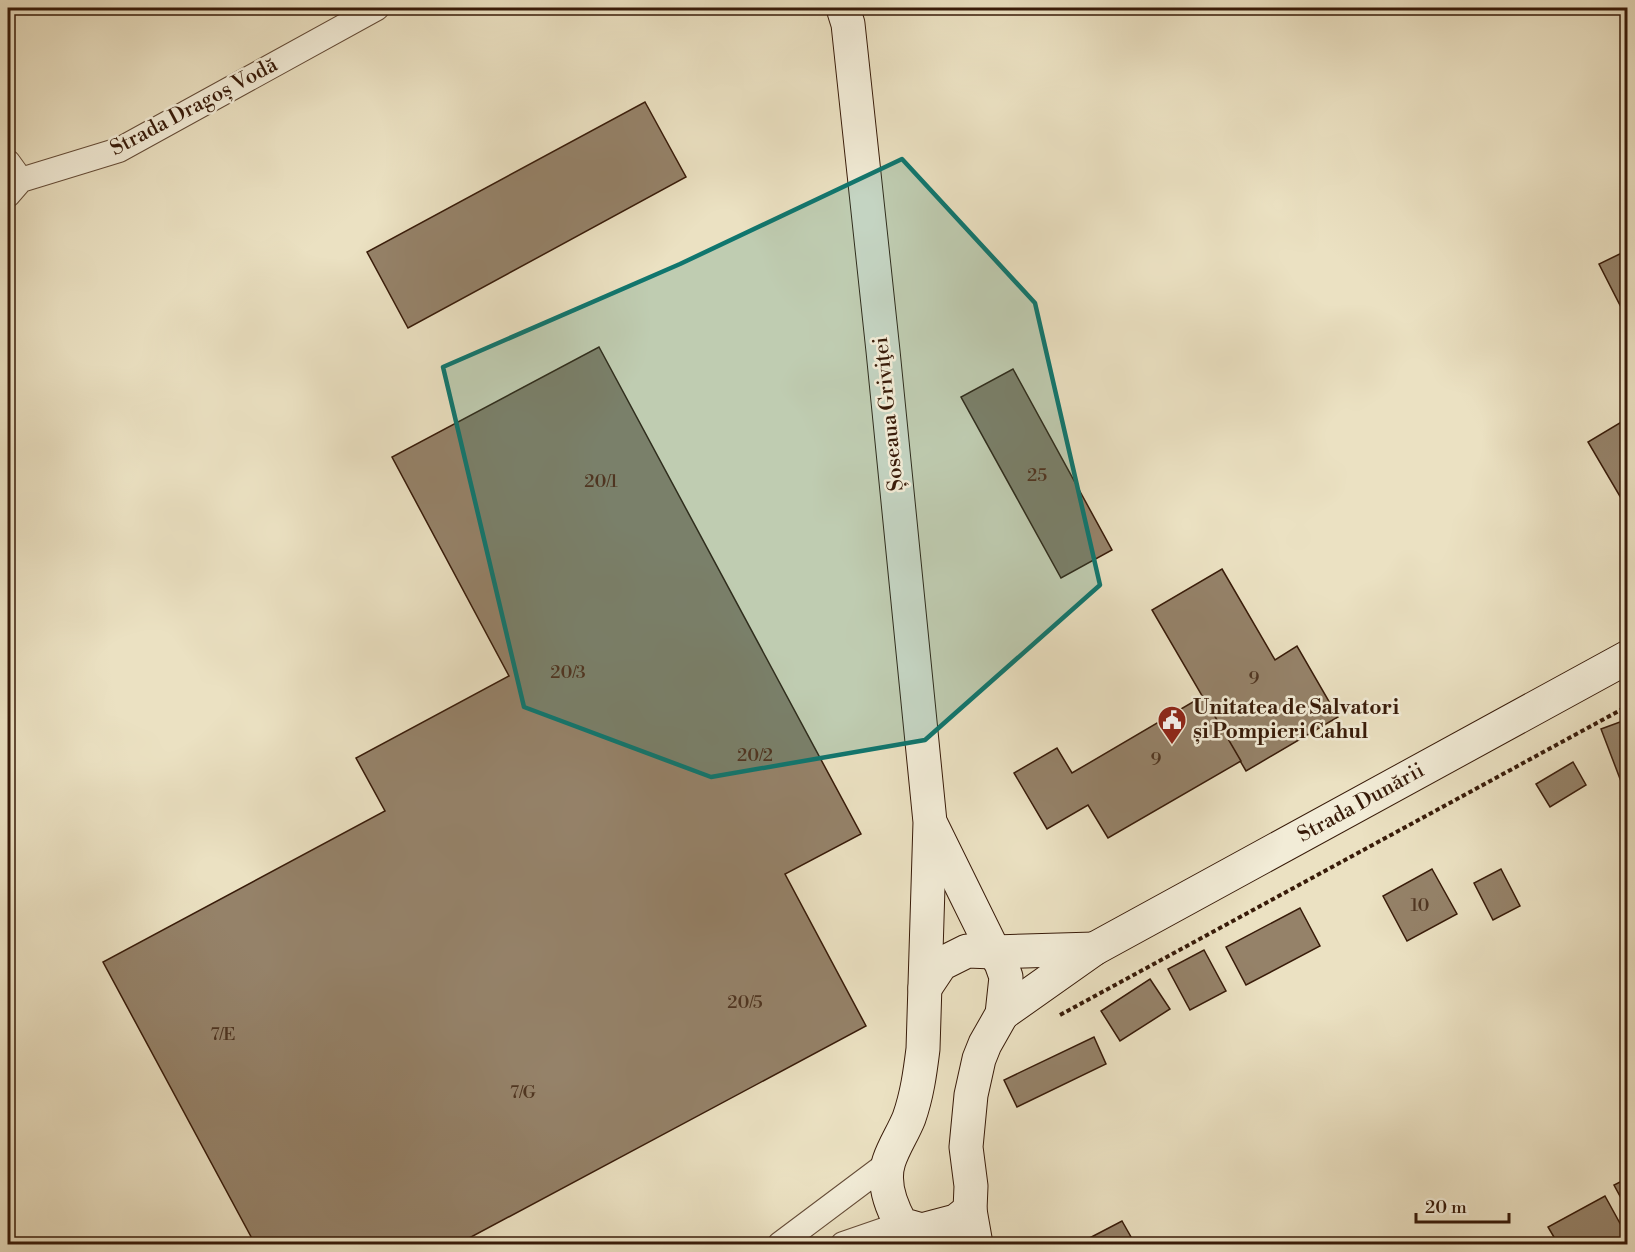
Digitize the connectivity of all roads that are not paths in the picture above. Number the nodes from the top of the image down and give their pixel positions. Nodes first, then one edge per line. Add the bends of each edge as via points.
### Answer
1 (377, 8) edge
2 (843, 8) edge
3 (12, 179) edge
4 (1628, 657) edge
5 (930, 822) junction
6 (1094, 949) junction
7 (994, 952) junction
8 (925, 988) junction
9 (1002, 1014) junction
10 (888, 1163) junction
11 (970, 1210) junction
12 (918, 1233) edge
13 (780, 1245) edge
14 (843, 1245) edge
15 (976, 1245) edge

1 - 3 street, Strada Dragoș Vodă via 119,150
2 - 5 main road, Șoseaua Griviţei via 848,24 882,339
4 - 6 main road, Strada Dunării
5 - 7 main road, Șoseaua Griviţei
5 - 8 main road, Șoseaua Griviţei
6 - 7 main road, Strada Dunării
6 - 9 main road, Strada Dunării
7 - 8 main road, Strada Dunării via 967,951 954,956 941,964
7 - 9 main road, Șoseaua Griviţei via 1006,977
8 - 10 main road, Șoseaua Griviţei via 918,1086 908,1120
9 - 11 main road via 979,1059 971,1095 966,1147
10 - 12 main road via 887,1188 894,1211
10 - 13 street
11 - 12 main road via 956,1221
11 - 15 main road
12 - 14 street

